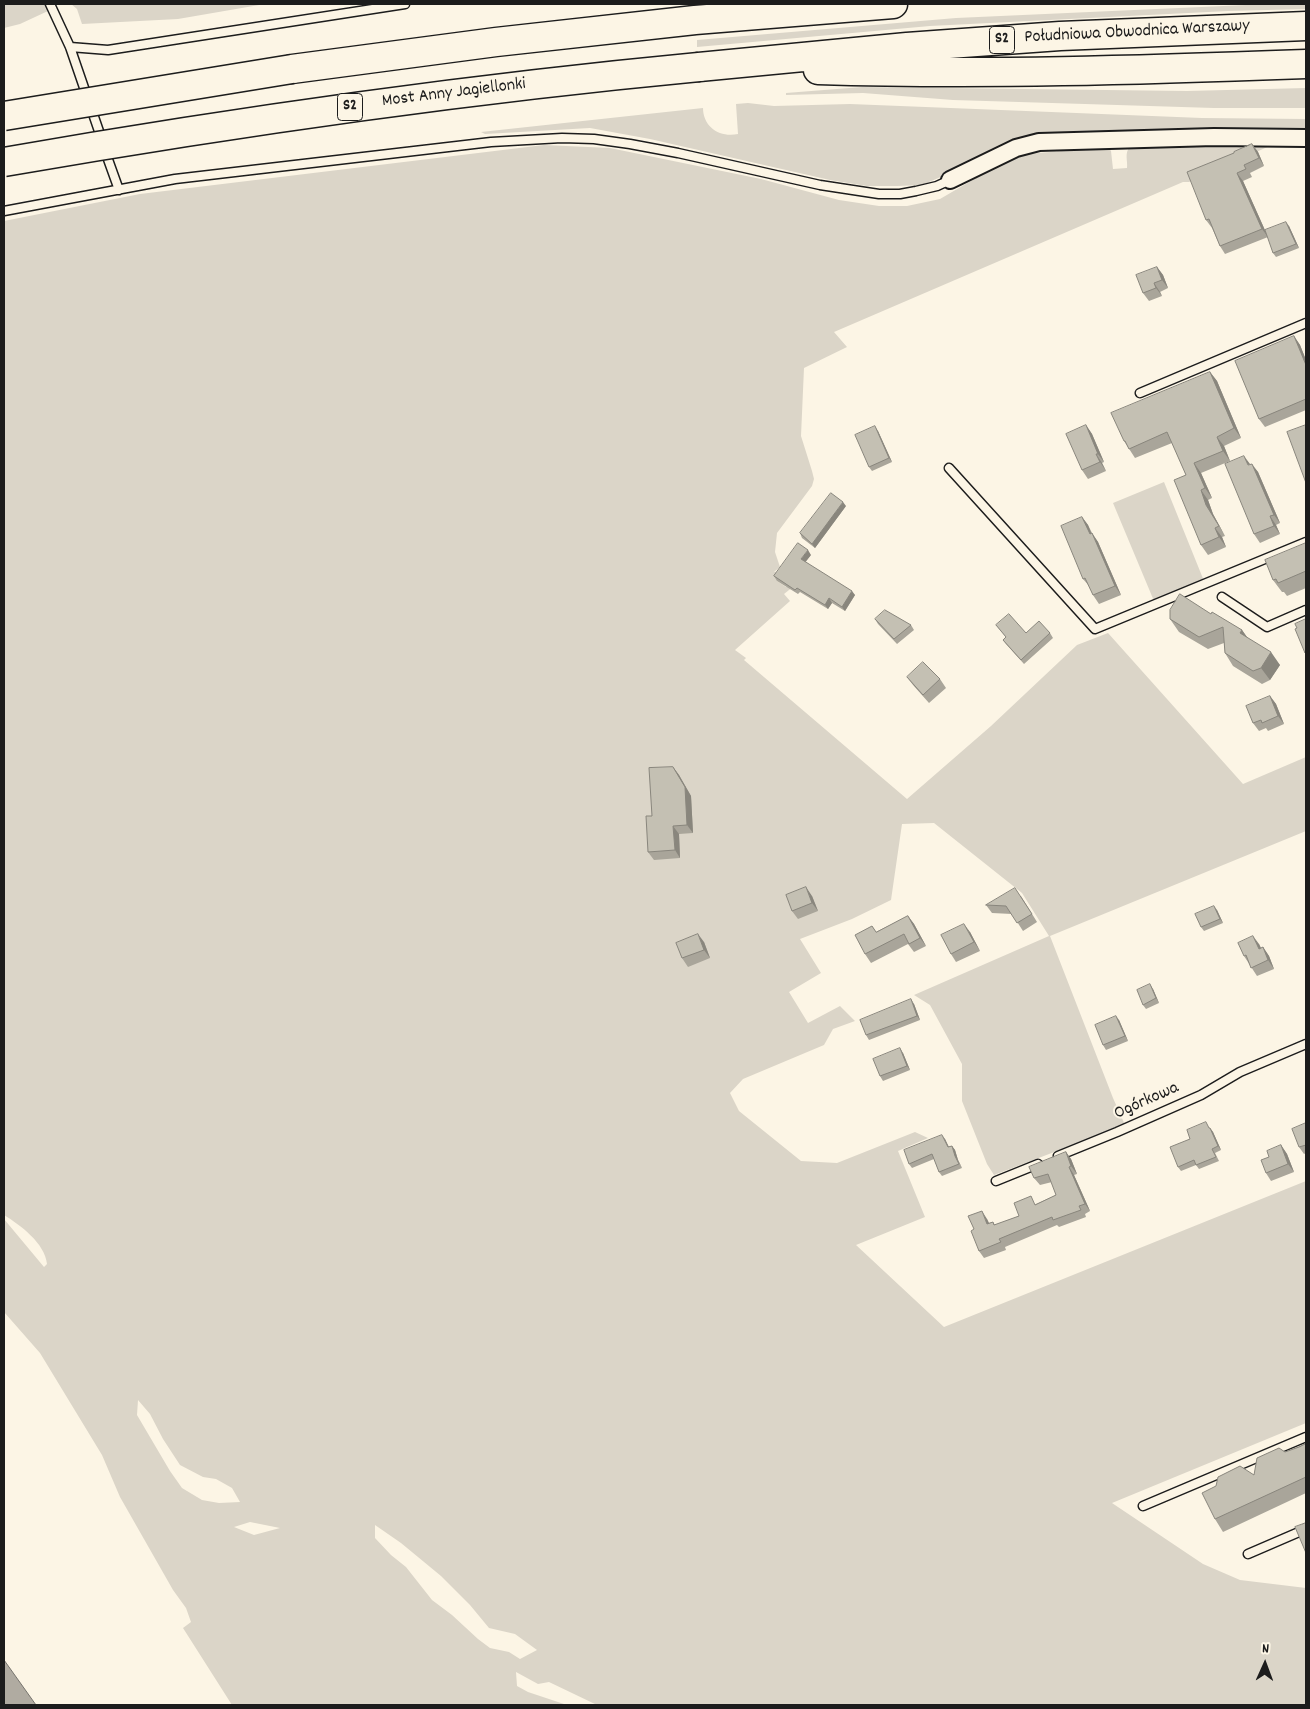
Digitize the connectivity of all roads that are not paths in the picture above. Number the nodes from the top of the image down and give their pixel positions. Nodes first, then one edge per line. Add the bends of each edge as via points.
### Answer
1 (50, 4) edge
2 (405, 4) edge
3 (893, 4) edge
4 (846, 6) edge
5 (1306, 26) edge
6 (70, 47) junction
7 (1306, 64) edge
8 (699, 67) junction
9 (4, 116) edge
10 (1306, 138) edge
11 (4, 162) edge
12 (950, 180) joint
13 (119, 190) junction
14 (4, 211) edge
15 (1306, 323) edge
16 (1140, 393) dead end
17 (949, 468) dead end
18 (1306, 542) edge
19 (1222, 597) dead end
20 (1306, 610) edge
21 (1306, 1044) edge
22 (996, 1181) dead end
23 (1306, 1437) edge
24 (1143, 1506) dead end
25 (1306, 1529) edge
26 (1248, 1554) dead end

1 - 6 lane
2 - 6 lane via 108,50
3 - 4 highway
4 - 9 highway, bridge via 496,42 302,68
5 - 8 highway, Południowa Obwodnica Warszawy / S2 via 1051,36
6 - 13 lane
7 - 8 highway via 996,73
8 - 11 highway, Most Anny Jagiellonki / S2, bridge via 377,103
10 - 12 street via 1039,142 1016,148
12 - 13 lane via 916,191 879,194 820,185 630,144 562,138 491,142 175,179
13 - 14 lane
15 - 16 lane
17 - 18 lane via 1095,629
19 - 20 lane via 1267,626
21 - 22 lane, Ogórkowa via 1240,1072 1200,1095
23 - 24 lane
25 - 26 lane

